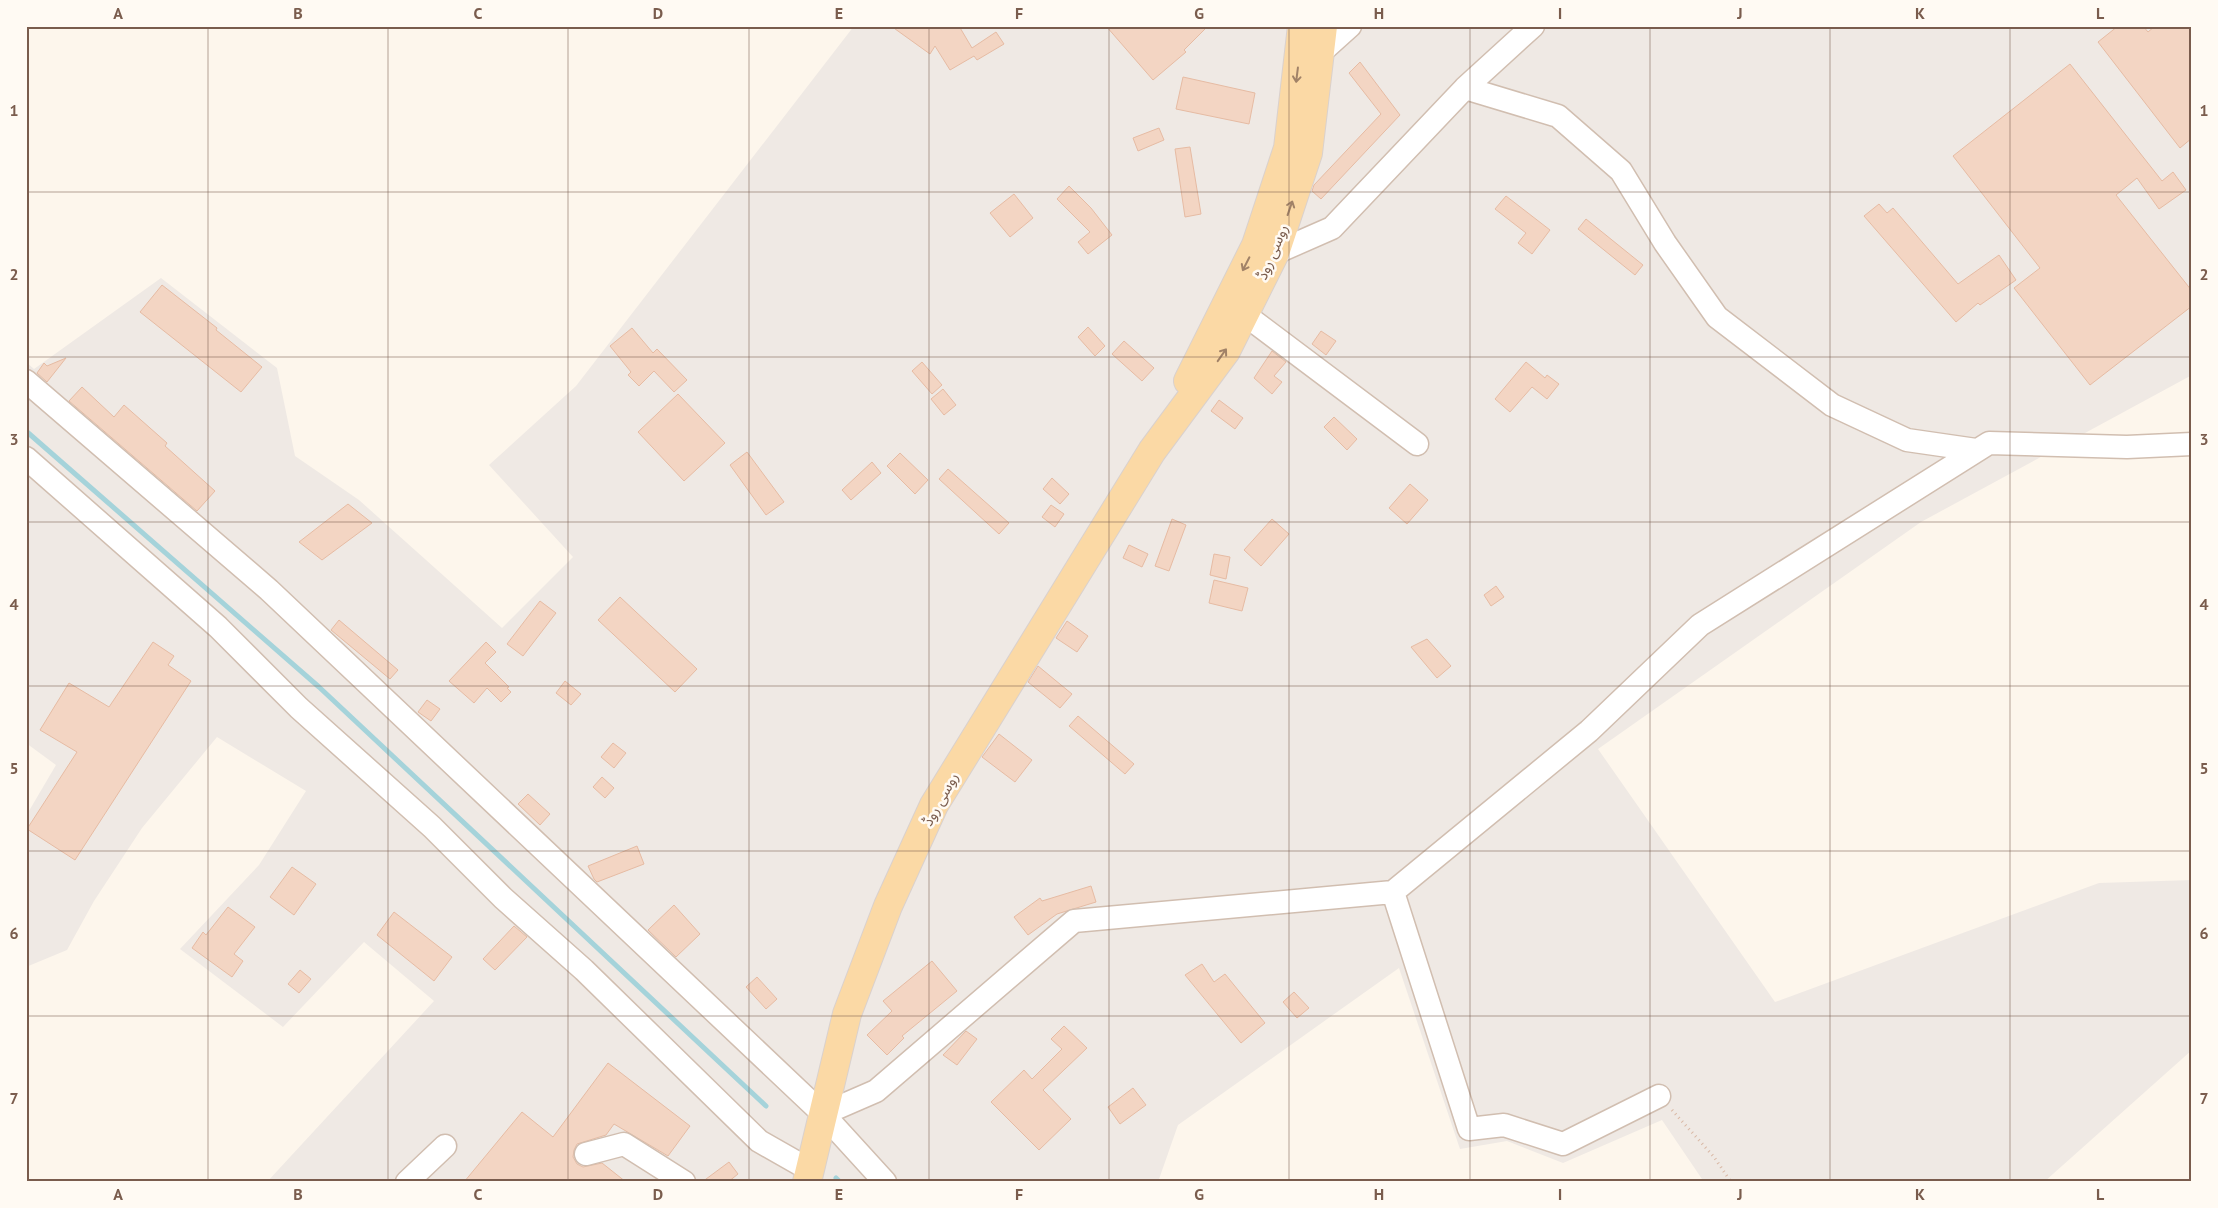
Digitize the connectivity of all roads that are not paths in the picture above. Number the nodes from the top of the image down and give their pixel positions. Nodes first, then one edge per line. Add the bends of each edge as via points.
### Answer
1 (1302, 26) edge
2 (1323, 26) edge
3 (1350, 26) edge
4 (1533, 26) edge
5 (1320, 53) junction
6 (1465, 88) junction
7 (1275, 253) junction
8 (1244, 314) junction
9 (26, 381) edge
10 (1417, 444) dead end
11 (2192, 444) edge
12 (1976, 450) junction
13 (1152, 451) junction
14 (26, 458) edge
15 (1394, 892) junction
16 (1659, 1096) road end
17 (823, 1114) junction
18 (445, 1146) dead end
19 (586, 1154) dead end
20 (809, 1176) edge
21 (407, 1182) edge
22 (684, 1182) edge
23 (885, 1182) edge

1 -> 13 main road, روسی روڈ via 1288,148 1256,245
2 - 5 main road, روسی روڈ
3 - 5 street
4 - 6 street
7 -> 5 main road, روسی روڈ via 1308,153
6 - 7 street via 1332,228
6 - 12 street via 1558,116 1614,164 1717,317 1832,405 1907,440
7 - 8 main road, روسی روڈ
8 - 10 street
13 -> 8 main road, روسی روڈ via 1226,351
9 - 17 street via 269,590
11 - 12 street via 2127,447 1989,443
12 - 15 street via 1700,625 1589,731
13 - 17 main road, روسی روڈ via 934,806 888,906 847,1014
14 - 20 street via 218,627 299,708 584,970 758,1141
15 - 16 street via 1469,1129 1504,1125 1563,1144
15 - 17 street via 1074,922 876,1091
17 - 20 main road, روسی روڈ
17 - 23 street
18 - 21 street
19 - 22 street via 624,1144

